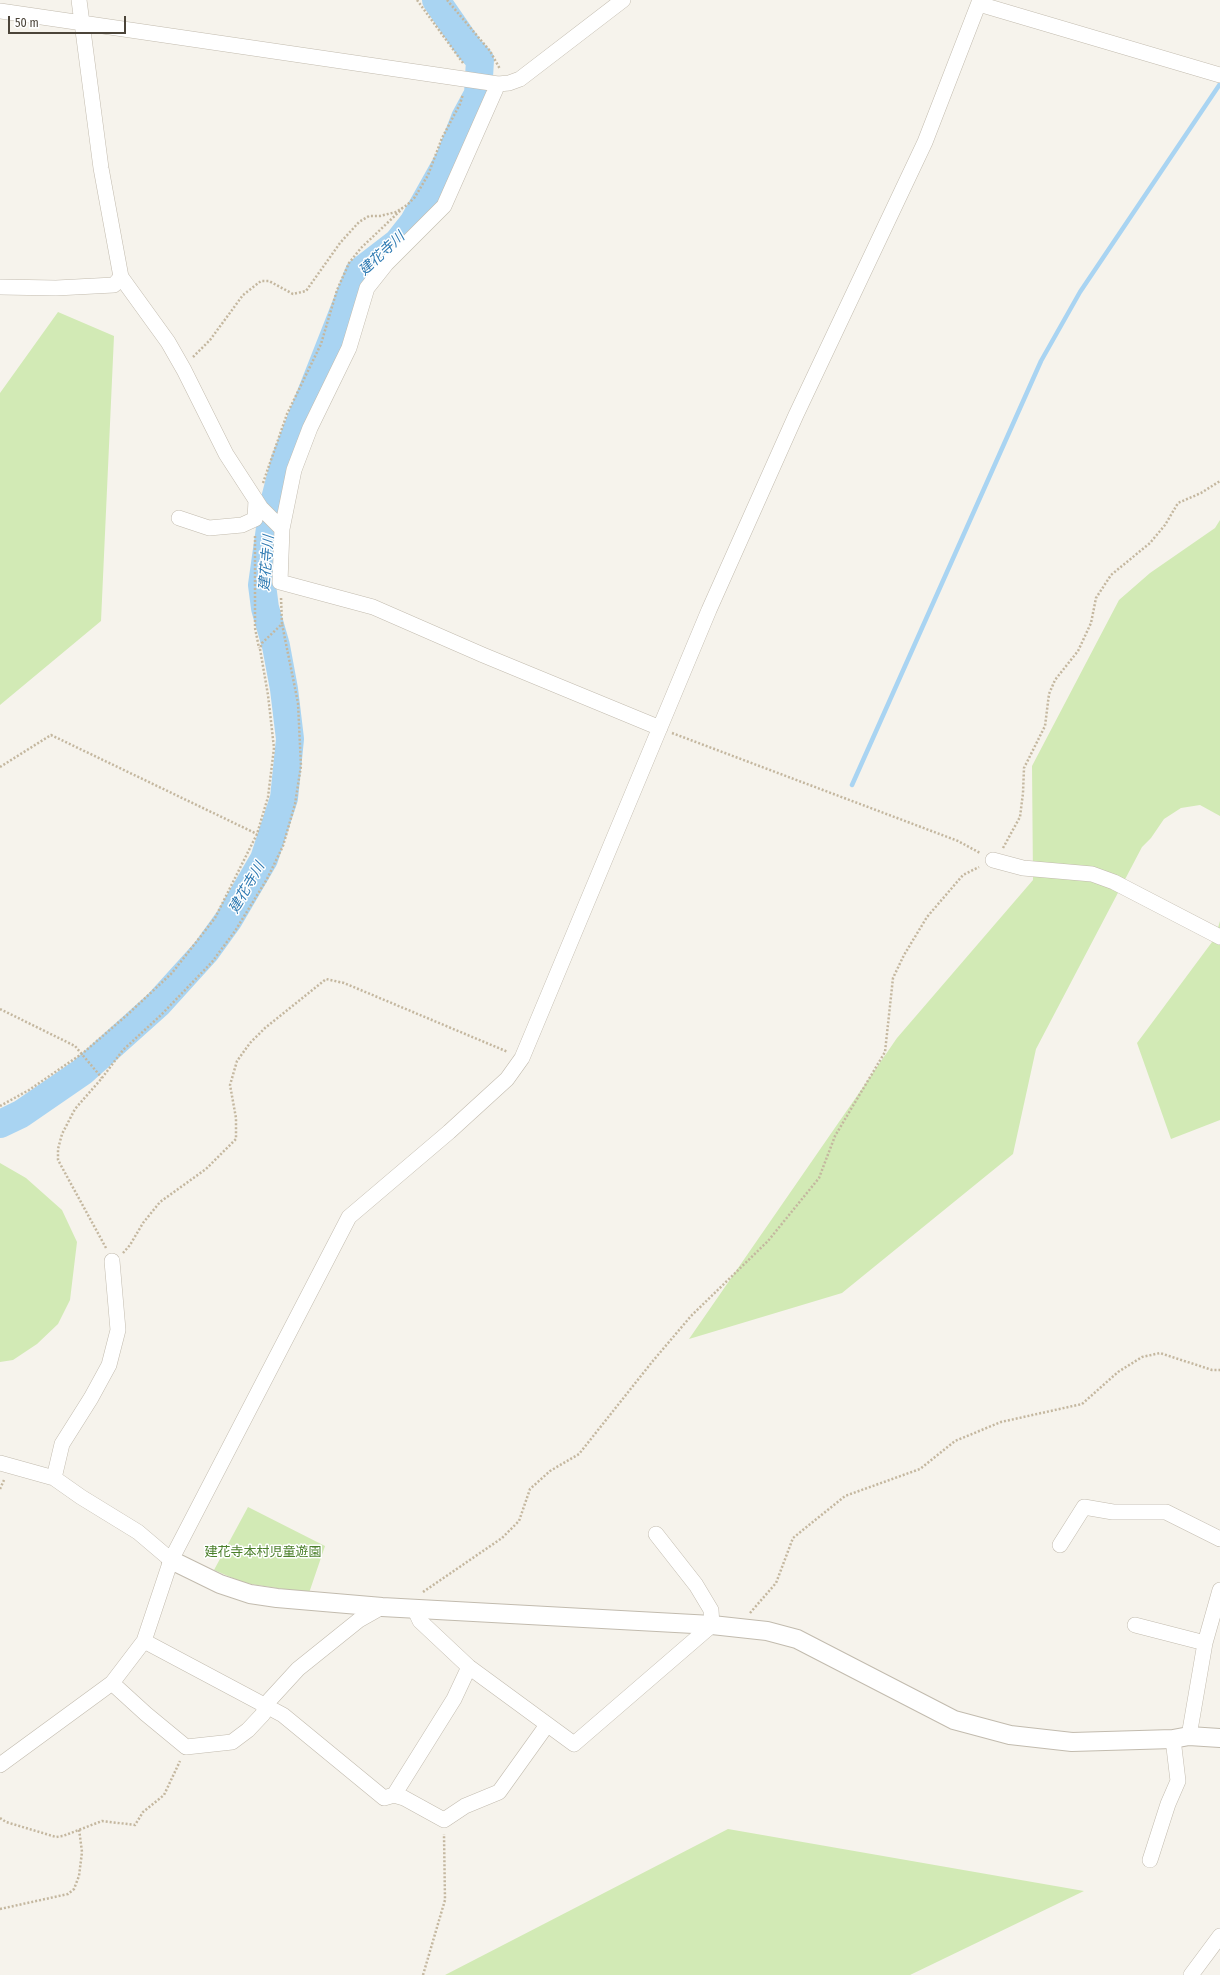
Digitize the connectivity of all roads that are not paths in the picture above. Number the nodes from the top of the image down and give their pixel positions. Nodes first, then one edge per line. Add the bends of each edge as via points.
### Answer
1 (80, 0) edge
2 (623, 0) edge
3 (979, 2) edge
4 (0, 11) edge
5 (82, 23) junction
6 (1220, 75) edge
7 (496, 84) junction
8 (121, 277) junction
9 (0, 287) edge
10 (257, 509) junction
11 (179, 518) dead end
12 (280, 527) junction
13 (660, 728) junction
14 (993, 860) road end
15 (1220, 936) edge
16 (112, 1261) road end
17 (0, 1463) edge
18 (54, 1478) junction
19 (656, 1534) dead end
20 (1220, 1539) edge
21 (1060, 1545) dead end
22 (171, 1560) junction
23 (1220, 1590) edge
24 (382, 1607) junction
25 (414, 1608) junction
26 (1135, 1625) dead end
27 (712, 1626) junction
28 (144, 1640) junction
29 (1205, 1643) junction
30 (469, 1667) junction
31 (112, 1683) junction
32 (265, 1705) junction
33 (547, 1725) junction
34 (1181, 1737) junction
35 (1220, 1738) edge
36 (0, 1764) edge
37 (394, 1795) junction
38 (1150, 1860) dead end
39 (1220, 1936) edge
40 (1191, 1975) edge

1 - 5 street
2 - 7 street via 520,79
3 - 6 street
3 - 13 street via 925,142 796,415 709,610
4 - 5 street
5 - 7 street
5 - 8 street via 101,168
7 - 12 street via 444,206 386,264 367,288 349,348 310,428 294,470
8 - 9 street via 114,285
8 - 10 street via 168,342
10 - 11 street via 242,525 209,528
10 - 12 street
12 - 13 street via 280,582 373,607
13 - 22 street via 522,1058 501,1084 349,1218
14 - 15 street via 1023,868 1092,874 1114,882
16 - 18 street via 118,1330 109,1365 62,1444
17 - 18 street
18 - 22 street via 138,1532
19 - 27 street via 711,1610
20 - 21 street via 1166,1512 1113,1512 1084,1507
22 - 24 street via 220,1584 250,1594
22 - 28 street
23 - 29 street
24 - 25 street
24 - 32 street via 359,1620 298,1669
25 - 27 street
25 - 30 street via 420,1621
26 - 29 street
27 - 33 street via 574,1744
27 - 34 street via 767,1631 797,1639 954,1720 1010,1735 1072,1742
28 - 31 street
28 - 32 street
29 - 34 street
30 - 33 street
30 - 37 street via 454,1699
31 - 32 street via 186,1747 232,1742 263,1714
31 - 36 street
32 - 37 street via 283,1715 384,1798
33 - 37 street via 499,1792 465,1806 444,1820
34 - 35 street
34 - 38 street via 1178,1781
39 - 40 street

